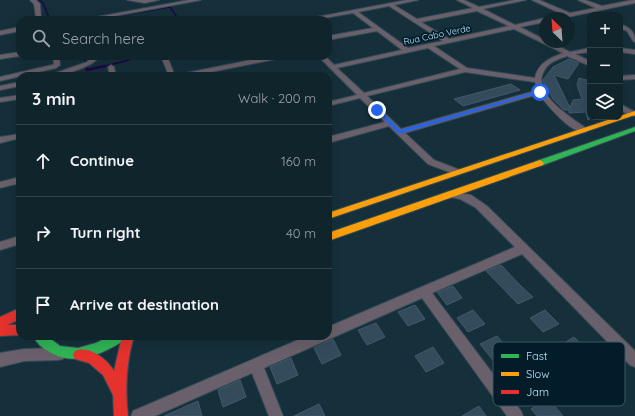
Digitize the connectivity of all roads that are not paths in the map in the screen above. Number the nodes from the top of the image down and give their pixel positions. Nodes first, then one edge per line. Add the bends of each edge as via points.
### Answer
1 (33, 0) edge
2 (130, 0) edge
3 (156, 0) edge
4 (198, 0) edge
5 (416, 0) edge
6 (460, 0) edge
7 (523, 0) edge
8 (535, 0) edge
9 (582, 0) edge
10 (635, 1) edge
11 (390, 5) junction
12 (601, 8) junction
13 (478, 9) junction
14 (354, 11) junction
15 (562, 12) edge
16 (586, 12) joint
17 (575, 14) edge
18 (39, 16) edge
19 (107, 16) edge
20 (326, 16) edge
21 (416, 21) junction
22 (539, 21) edge
23 (515, 27) junction
24 (378, 29) junction
25 (632, 29) edge
26 (16, 30) edge
27 (0, 33) edge
28 (332, 37) edge
29 (635, 40) edge
30 (449, 42) junction
31 (429, 46) junction
32 (16, 48) edge
33 (408, 50) junction
34 (587, 50) edge
35 (623, 50) edge
36 (635, 52) edge
37 (568, 53) junction
38 (1, 54) edge
39 (16, 54) edge
40 (56, 60) edge
41 (89, 60) edge
42 (166, 60) edge
43 (245, 60) edge
44 (324, 60) edge
45 (587, 62) edge
46 (111, 67) dead end
47 (465, 70) junction
48 (32, 72) edge
49 (61, 72) edge
50 (112, 72) edge
51 (170, 72) edge
52 (197, 72) edge
53 (334, 72) junction
54 (16, 75) edge
55 (635, 77) edge
56 (623, 78) edge
57 (0, 79) edge
58 (16, 79) edge
59 (538, 80) junction
60 (0, 83) edge
61 (16, 85) edge
62 (0, 88) edge
63 (540, 92) junction
64 (361, 96) junction
65 (16, 98) edge
66 (0, 100) edge
67 (332, 103) edge
68 (623, 108) edge
69 (633, 113) edge
70 (390, 123) junction
71 (635, 129) edge
72 (583, 130) junction
73 (399, 132) junction
74 (16, 137) edge
75 (332, 139) edge
76 (0, 140) edge
77 (431, 162) junction
78 (457, 172) junction
79 (434, 180) junction
80 (16, 181) edge
81 (483, 182) junction
82 (0, 185) edge
83 (449, 194) junction
84 (483, 208) junction
85 (332, 215) edge
86 (332, 236) edge
87 (16, 241) edge
88 (0, 246) edge
89 (522, 249) junction
90 (424, 292) junction
91 (16, 315) edge
92 (0, 323) edge
93 (16, 330) edge
94 (0, 331) edge
95 (332, 331) edge
96 (37, 340) edge
97 (41, 340) edge
98 (114, 340) edge
99 (127, 340) edge
100 (313, 340) edge
101 (617, 342) edge
102 (44, 345) junction
103 (625, 350) edge
104 (71, 354) junction
105 (0, 360) edge
106 (635, 360) edge
107 (256, 364) junction
108 (493, 385) edge
109 (119, 399) junction
110 (509, 406) edge
111 (121, 416) edge
112 (138, 416) edge
113 (276, 416) edge
114 (516, 416) edge

1 - 18 street via 37,4
2 - 3 street
4 - 19 street
5 - 11 street
6 - 13 street
7 - 13 street
8 - 15 street
9 - 12 street
10 - 12 street
11 - 14 street
11 - 21 street
12 - 16 street
13 - 21 street
13 - 23 street
14 - 20 street
14 - 24 street
16 - 17 street
21 - 30 street
22 - 23 street, Rua Cabo Verde
23 - 30 street, Rua Cabo Verde
23 - 37 street
24 - 28 street
24 - 33 street
25 - 29 street
26 - 27 street
30 - 31 street, Rua Cabo Verde
31 - 33 street, Rua Cabo Verde
31 - 47 street
32 - 38 street
33 - 53 street, Rua Cabo Verde
34 - 37 street
35 - 36 street
37 - 45 street
37 - 59 street via 541,68
38 - 39 street
40 - 48 street via 57,65 54,67
41 - 49 street
42 - 51 street
43 - 52 street
44 - 53 street
46 - 50 street
47 - 59 street
47 - 64 street
53 - 64 street
54 - 57 street
55 - 56 street
58 - 60 street
59 - 63 street
61 - 62 street
63 - 72 street via 558,113
63 - 73 street
64 - 67 street
64 - 70 street
65 - 66 street
68 - 69 street
69 - 72 street
70 - 73 street
70 - 75 street
71 - 81 street
72 - 78 street
73 - 77 street
74 - 76 street
77 - 78 street
77 - 79 street
78 - 79 street
79 - 85 street
80 - 82 street
81 - 83 street
81 - 84 street via 475,193
83 - 84 street via 466,196
83 - 86 street
84 - 89 street
87 - 88 street
89 - 90 street
89 - 101 street
90 - 95 street
90 - 108 street
91 - 92 street
93 - 94 street
96 - 102 street
97 - 102 street
98 - 104 street via 94,350
99 - 109 street via 119,371
100 - 107 street
102 - 104 street via 56,352
103 - 106 street
104 - 105 street via 24,355
104 - 109 street via 89,355 103,364 113,378
107 - 112 street
107 - 113 street
109 - 111 street
110 - 114 street

